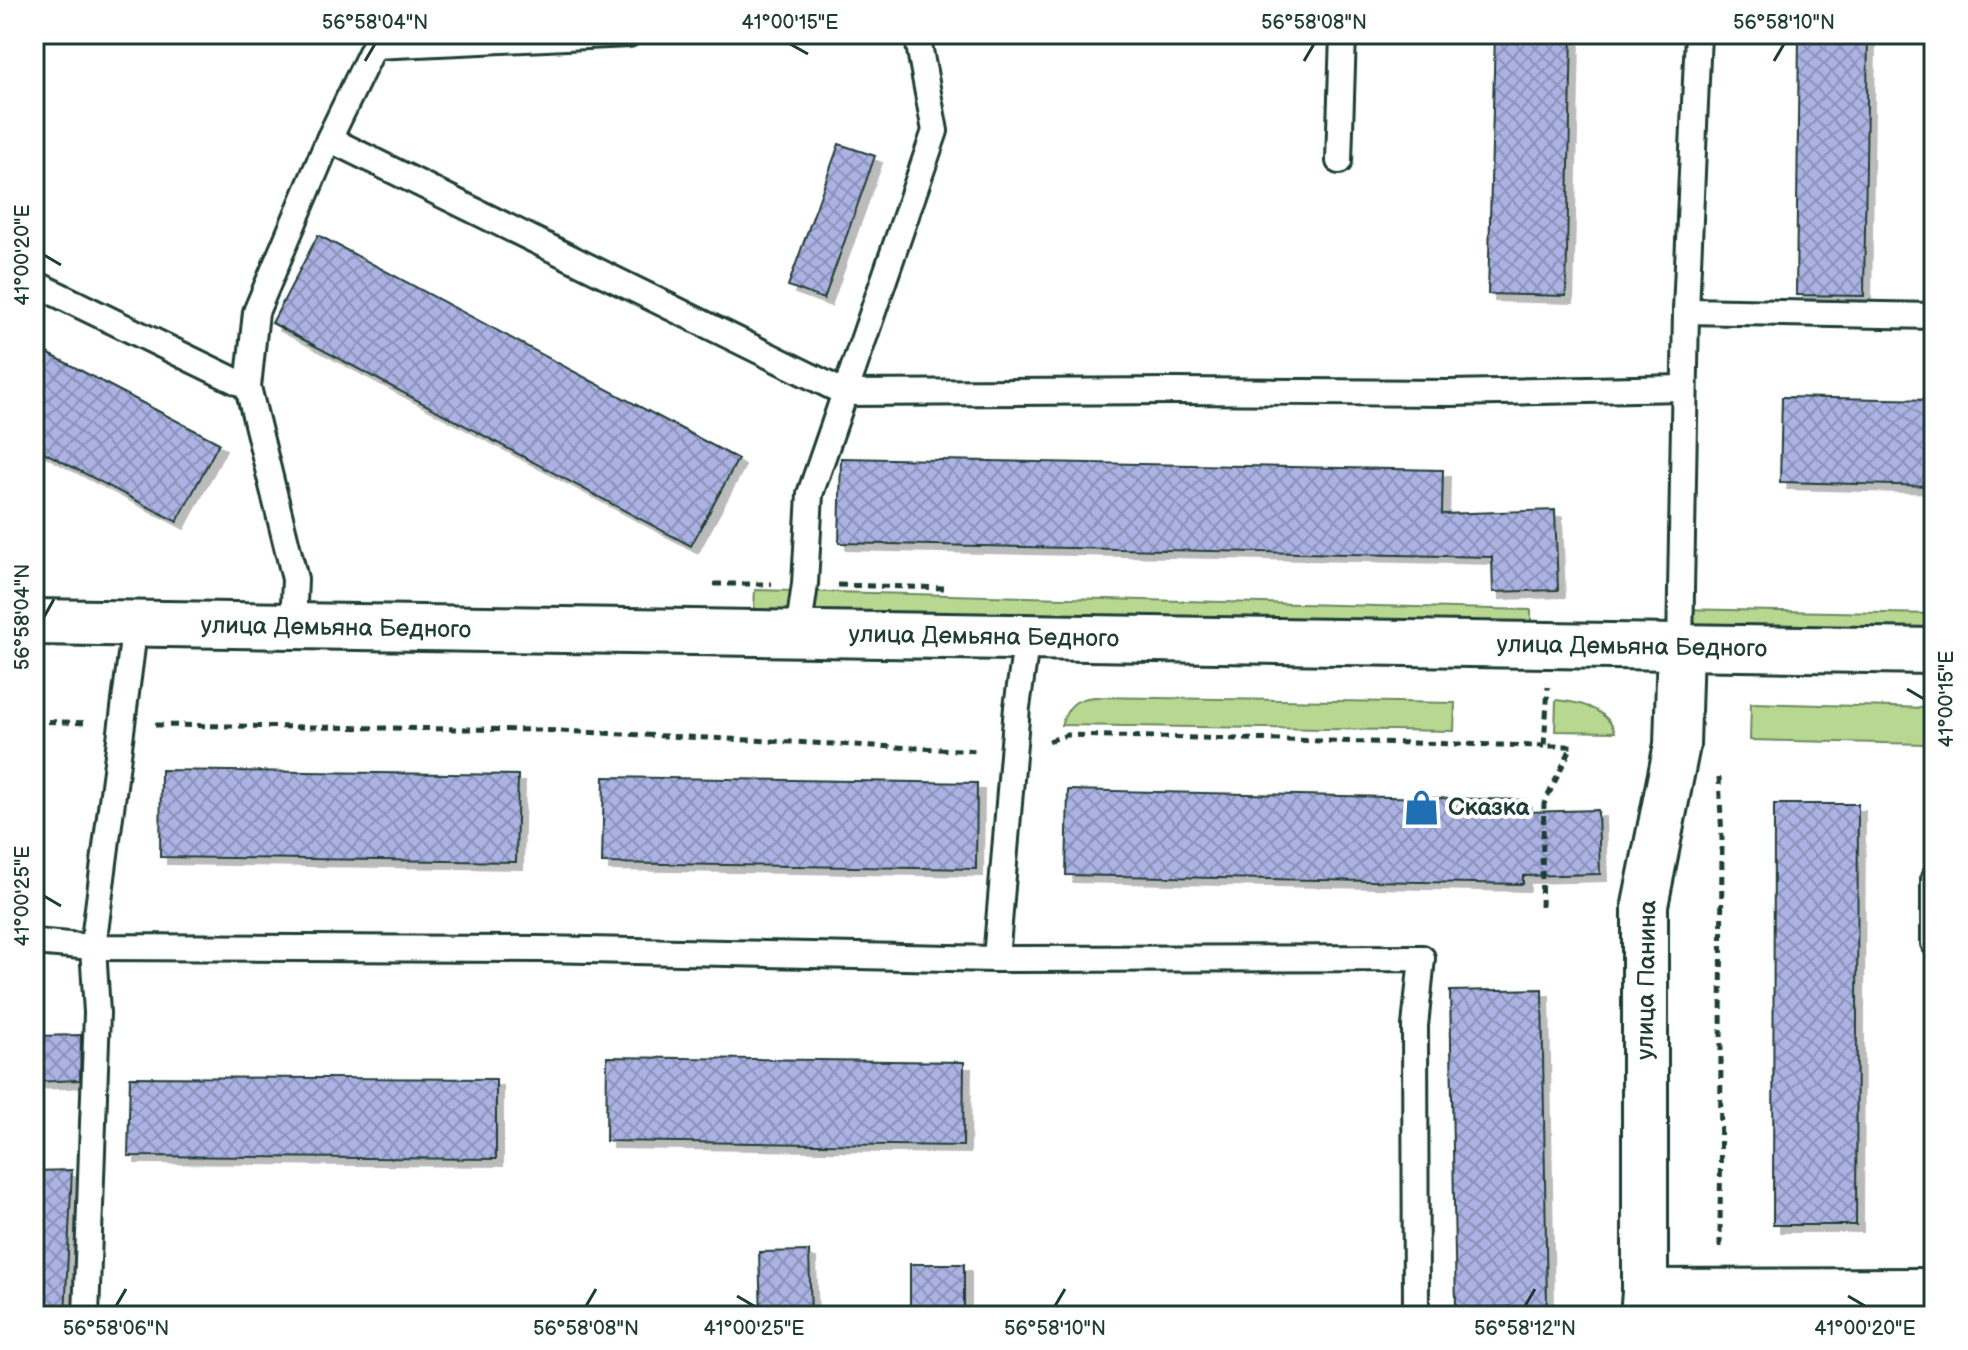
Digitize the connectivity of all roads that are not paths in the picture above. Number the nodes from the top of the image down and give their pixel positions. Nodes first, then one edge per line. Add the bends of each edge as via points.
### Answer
1 (629, 34) edge
2 (917, 34) edge
3 (1343, 34) edge
4 (1698, 34) edge
5 (329, 139) junction
6 (1339, 161) dead end
7 (34, 283) edge
8 (1686, 311) junction
9 (1934, 316) edge
10 (248, 387) junction
11 (1684, 388) junction
12 (845, 393) junction
13 (34, 622) edge
14 (135, 624) junction
15 (293, 626) junction
16 (798, 634) junction
17 (1027, 637) junction
18 (1680, 647) junction
19 (1934, 651) edge
20 (1934, 878) edge
21 (34, 942) edge
22 (1934, 943) edge
23 (93, 947) junction
24 (996, 959) junction
25 (1934, 960) edge
26 (1934, 1291) edge
27 (1644, 1304) edge
28 (86, 1316) edge
29 (1416, 1316) edge

1 - 5 lane via 374,46
2 - 12 lane via 935,131
3 - 6 lane
4 - 8 lane
5 - 10 lane via 256,312
5 - 12 lane
7 - 10 lane
8 - 9 lane
8 - 11 lane
10 - 15 lane via 295,579
11 - 12 lane
11 - 18 lane
12 - 16 lane via 810,494
13 - 14 street, улица Демьяна Бедного
14 - 15 street, улица Демьяна Бедного
14 - 23 lane
15 - 16 street, улица Демьяна Бедного
16 - 17 street, улица Демьяна Бедного
17 - 18 street, улица Демьяна Бедного
17 - 24 lane
18 - 19 street, улица Демьяна Бедного
18 - 27 street, улица Панина via 1677,745 1645,905
20 - 22 lane
21 - 23 lane
22 - 25 lane
23 - 24 lane
23 - 28 lane via 97,1013
24 - 29 lane via 1422,958 1415,1026
26 - 27 street via 1720,1291

